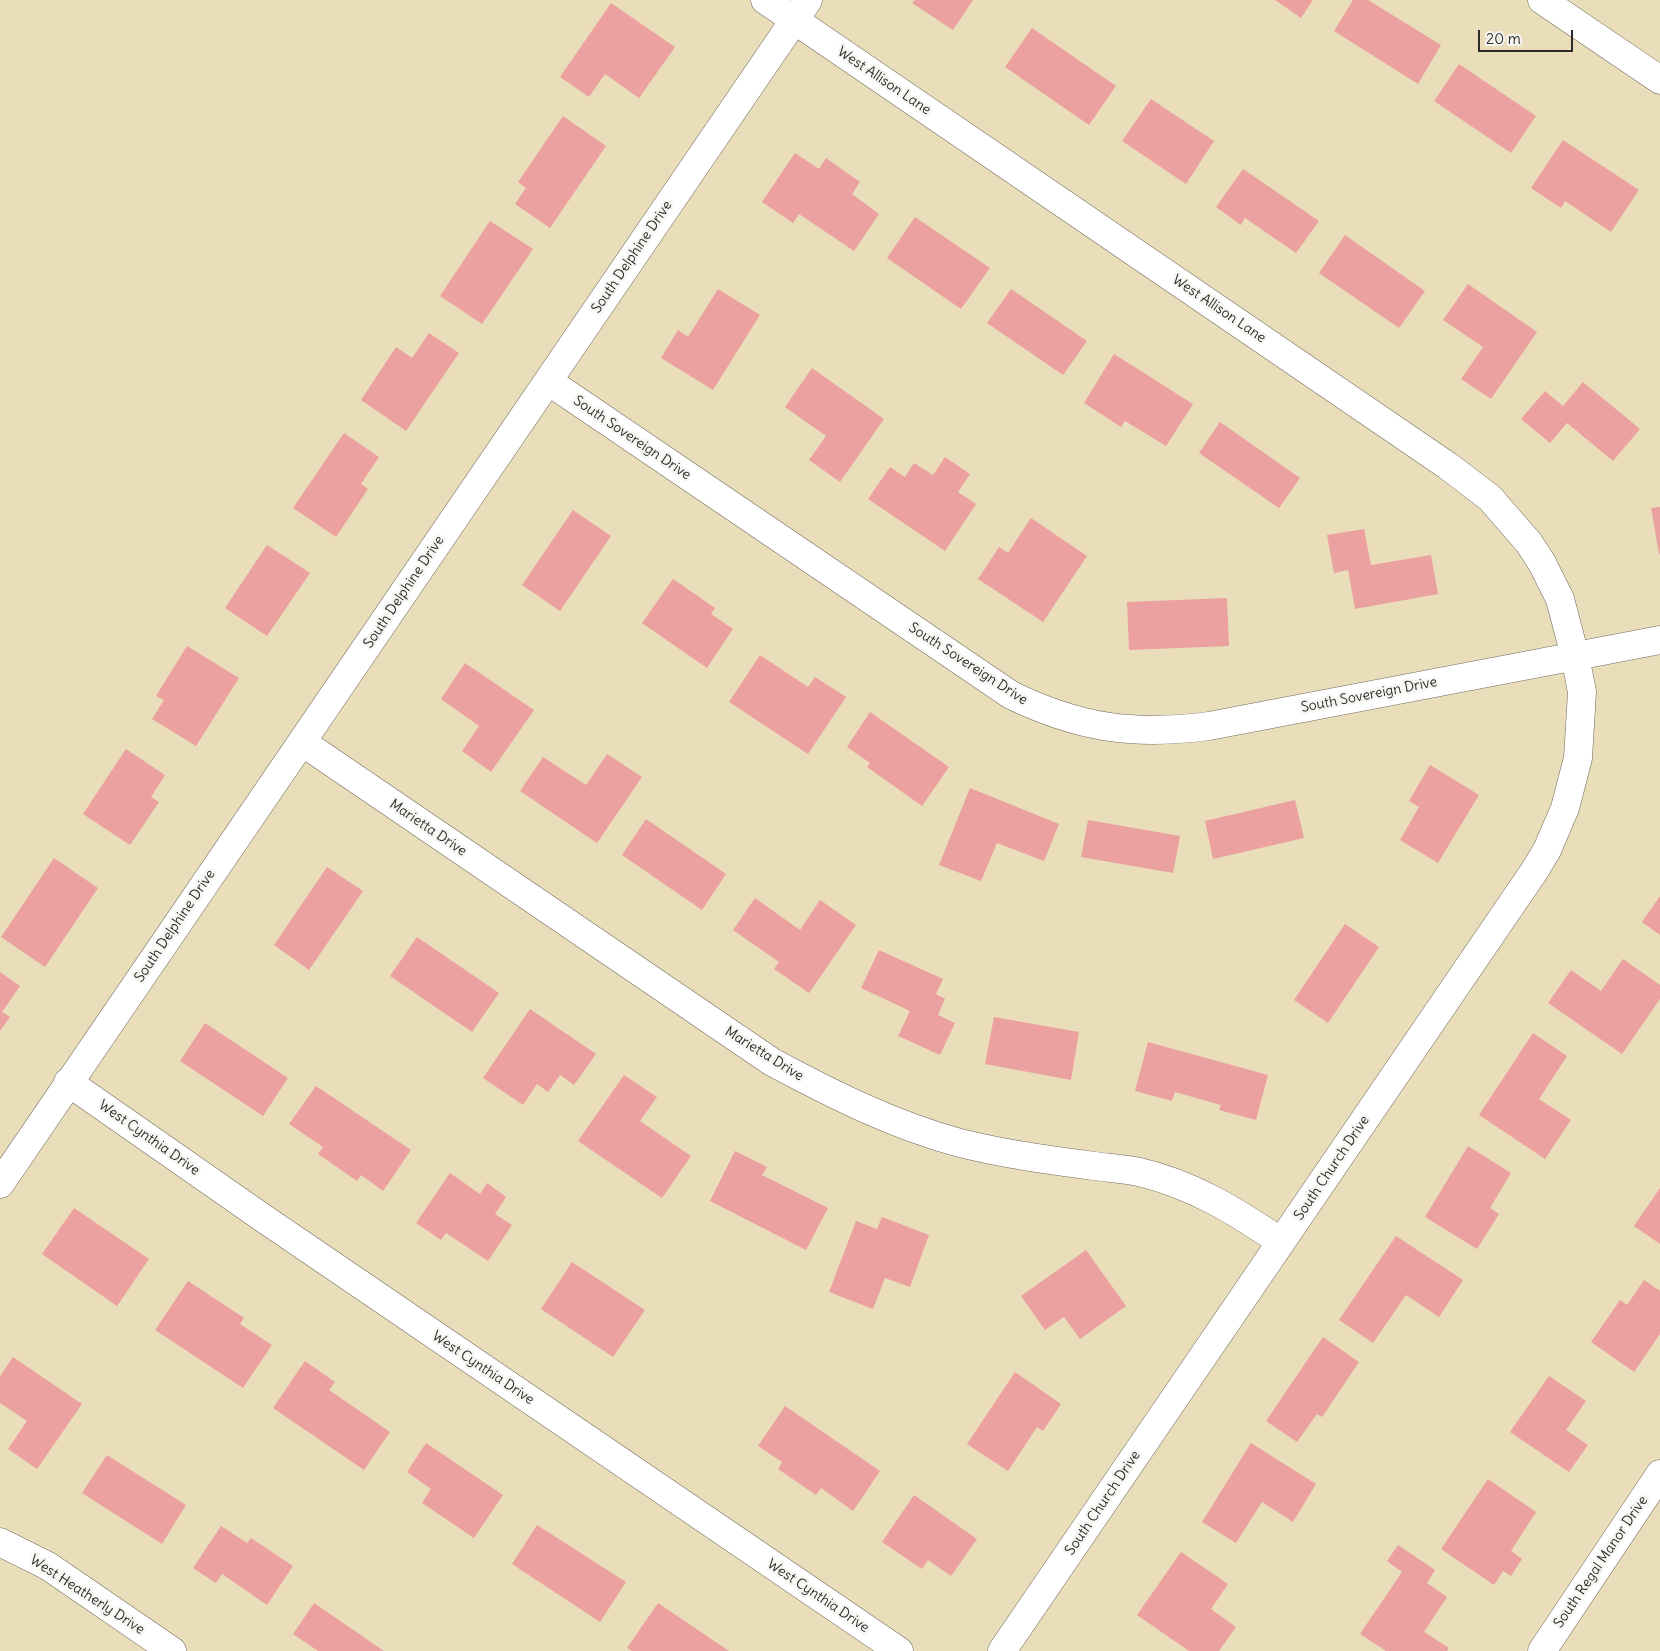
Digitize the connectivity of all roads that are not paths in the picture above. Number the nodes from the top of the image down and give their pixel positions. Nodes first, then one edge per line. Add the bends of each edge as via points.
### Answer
1 (766, 0) edge
2 (1542, 0) edge
3 (801, 10) edge
4 (1660, 80) edge
5 (548, 381) junction
6 (1660, 640) edge
7 (1575, 656) junction
8 (302, 742) junction
9 (68, 1082) junction
10 (0, 1184) edge
11 (1281, 1242) junction
12 (1660, 1474) edge
13 (0, 1542) edge
14 (172, 1651) edge
15 (899, 1651) edge
16 (1002, 1651) edge
17 (1542, 1651) edge

1 - 3 street, West Allison Lane
2 - 4 street
3 - 5 street, South Delphine Drive
3 - 7 street, West Allison Lane via 1490,498 1542,563 1560,599
5 - 7 street, South Sovereign Drive via 1011,695 1042,710 1094,725 1133,730 1209,726
5 - 8 street, South Delphine Drive
6 - 7 street, South Sovereign Drive
7 - 11 street, South Church Drive via 1582,692 1578,758 1566,808 1547,850
8 - 9 street, South Delphine Drive
8 - 11 street, Marietta Drive via 772,1062 823,1089 887,1118 959,1143 1140,1172 1196,1191 1240,1214
9 - 10 street, South Delphine Drive
9 - 15 street, West Cynthia Drive
11 - 16 street, South Church Drive
12 - 17 street, South Regal Manor Drive
13 - 14 street, West Heatherly Drive via 48,1566

